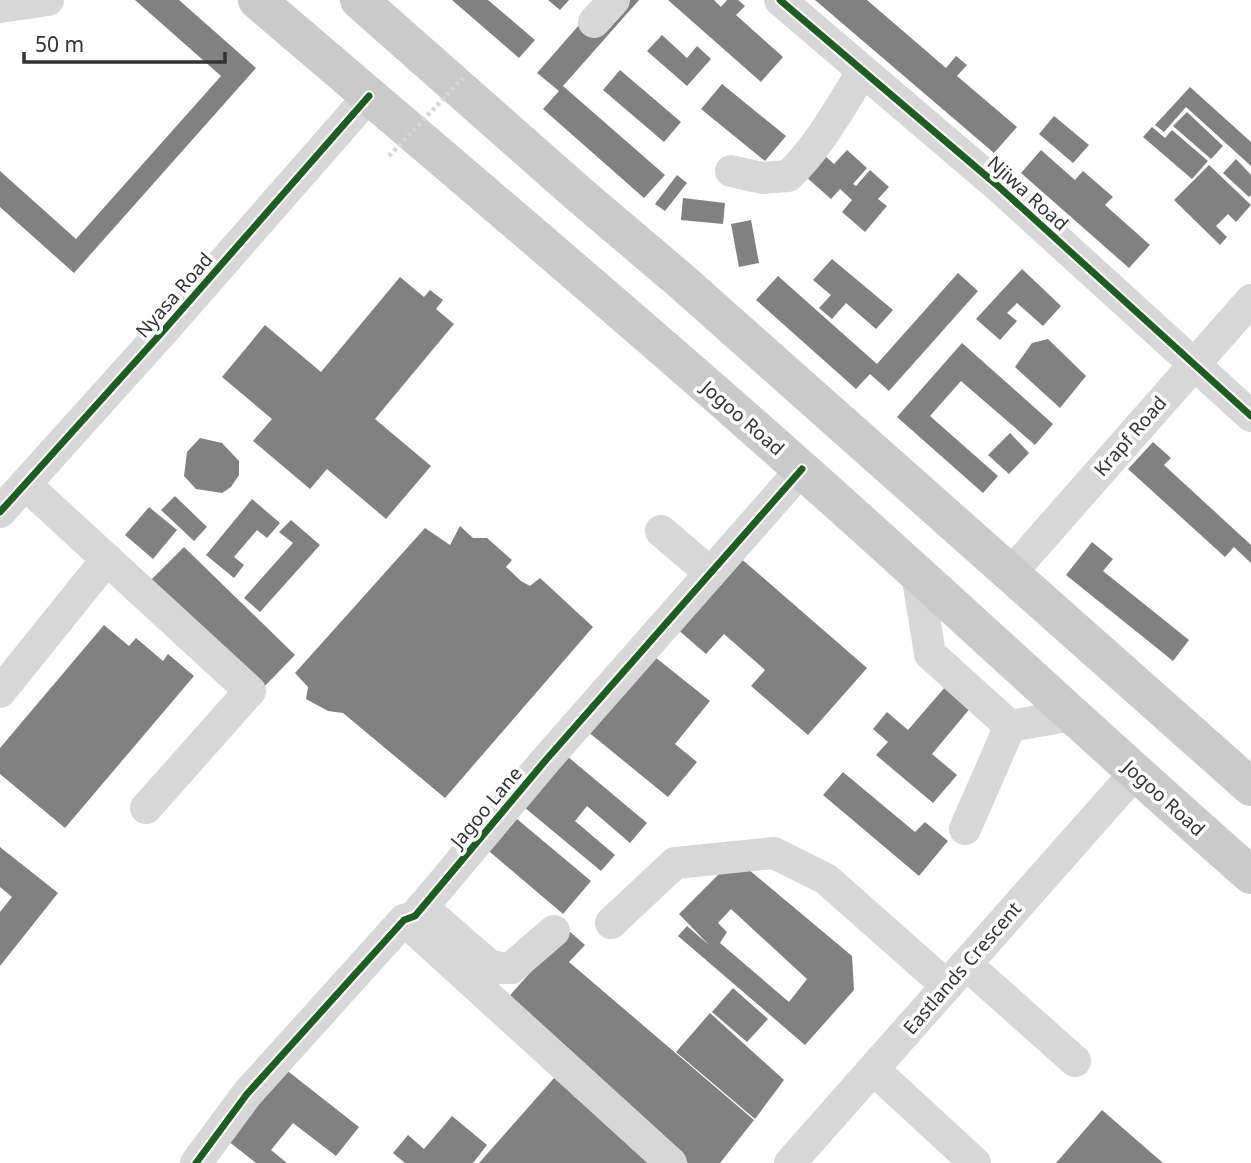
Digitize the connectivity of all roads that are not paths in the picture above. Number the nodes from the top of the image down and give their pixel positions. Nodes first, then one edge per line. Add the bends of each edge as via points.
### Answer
1 (48, 0) edge
2 (257, 0) edge
3 (359, 0) edge
4 (780, 0) edge
5 (0, 7) edge
6 (863, 71) junction
7 (369, 96) junction
8 (731, 171) dead end
9 (1251, 300) edge
10 (1194, 364) junction
11 (1251, 416) edge
12 (802, 469) junction
13 (25, 484) junction
14 (0, 512) edge
15 (661, 531) dead end
16 (107, 559) junction
17 (710, 573) junction
18 (1010, 573) junction
19 (917, 574) junction
20 (0, 692) edge
21 (1072, 715) junction
22 (1010, 726) junction
23 (1135, 773) junction
24 (1251, 788) edge
25 (146, 808) dead end
26 (965, 829) dead end
27 (1251, 875) edge
28 (413, 914) junction
29 (611, 923) dead end
30 (554, 931) dead end
31 (956, 975) junction
32 (1075, 1061) dead end
33 (873, 1069) junction
34 (196, 1163) edge
35 (671, 1163) edge
36 (790, 1163) edge
37 (975, 1163) edge

1 - 5 street
2 - 7 main road, Jogoo Road
3 - 18 main road
4 - 6 street, Njiwa Road
6 - 8 street via 821,137 788,176 762,178
6 - 10 street, Njiwa Road
7 - 12 main road, Jogoo Road
7 - 13 street, Nyasa Road
9 - 10 street, Krapf Road
10 - 11 street, Njiwa Road
10 - 18 street, Krapf Road
12 - 17 street, Jagoo Lane
12 - 19 main road, Jogoo Road
13 - 14 street, Nyasa Road
13 - 16 street
15 - 17 street
16 - 20 street
16 - 25 street via 250,691
17 - 28 street, Jagoo Lane
18 - 24 main road
19 - 21 main road, Jogoo Road
19 - 22 street via 930,654
21 - 22 street
21 - 23 main road, Jogoo Road
22 - 26 street
23 - 27 main road, Jogoo Road
23 - 31 street, Eastlands Crescent
28 - 30 street via 500,968 511,968
28 - 34 street, Jagoo Lane via 247,1094
28 - 35 street
29 - 31 street via 675,863 774,853 826,879
31 - 32 street
31 - 33 street, Eastlands Crescent
33 - 36 street, Eastlands Crescent
33 - 37 street

